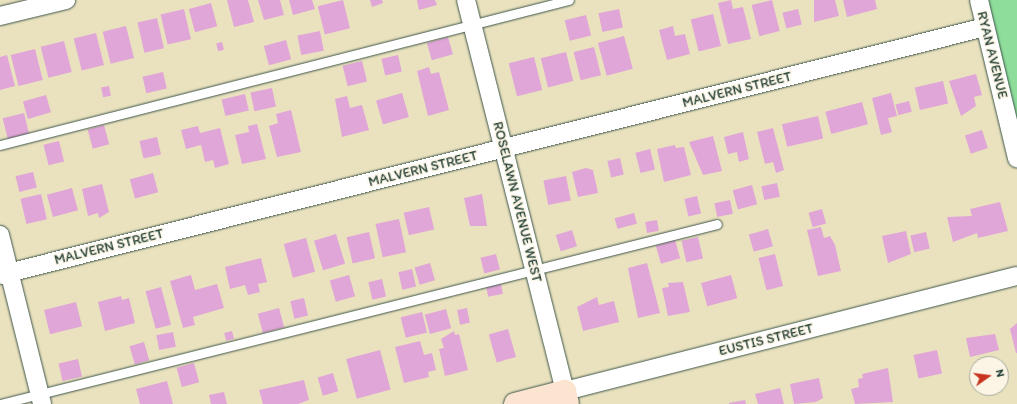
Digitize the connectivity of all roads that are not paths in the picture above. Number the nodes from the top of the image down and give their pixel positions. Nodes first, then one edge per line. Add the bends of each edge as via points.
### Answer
1 (66, 0) edge
2 (466, 0) edge
3 (569, 0) edge
4 (979, 0) edge
5 (0, 16) edge
6 (472, 24) junction
7 (985, 27) junction
8 (0, 145) edge
9 (504, 149) junction
10 (1017, 158) edge
11 (717, 224) dead end
12 (0, 235) edge
13 (534, 269) junction
14 (5, 274) edge
15 (1017, 276) edge
16 (566, 398) edge
17 (41, 399) edge
18 (0, 404) edge
19 (515, 404) edge

1 - 5 street
2 - 6 street, ROSELAWN AVENUE WEST
3 - 6 lane
4 - 7 street, RYAN AVENUE
6 - 8 lane
6 - 9 street, ROSELAWN AVENUE WEST
7 - 9 street, MALVERN STREET
7 - 10 street, RYAN AVENUE
9 - 13 street, ROSELAWN AVENUE WEST
9 - 14 street, MALVERN STREET
11 - 13 lane
12 - 14 street
13 - 16 street, ROSELAWN AVENUE WEST
13 - 17 lane
14 - 17 street
15 - 16 street, EUSTIS STREET
16 - 19 street, EUSTIS STREET
17 - 18 lane

